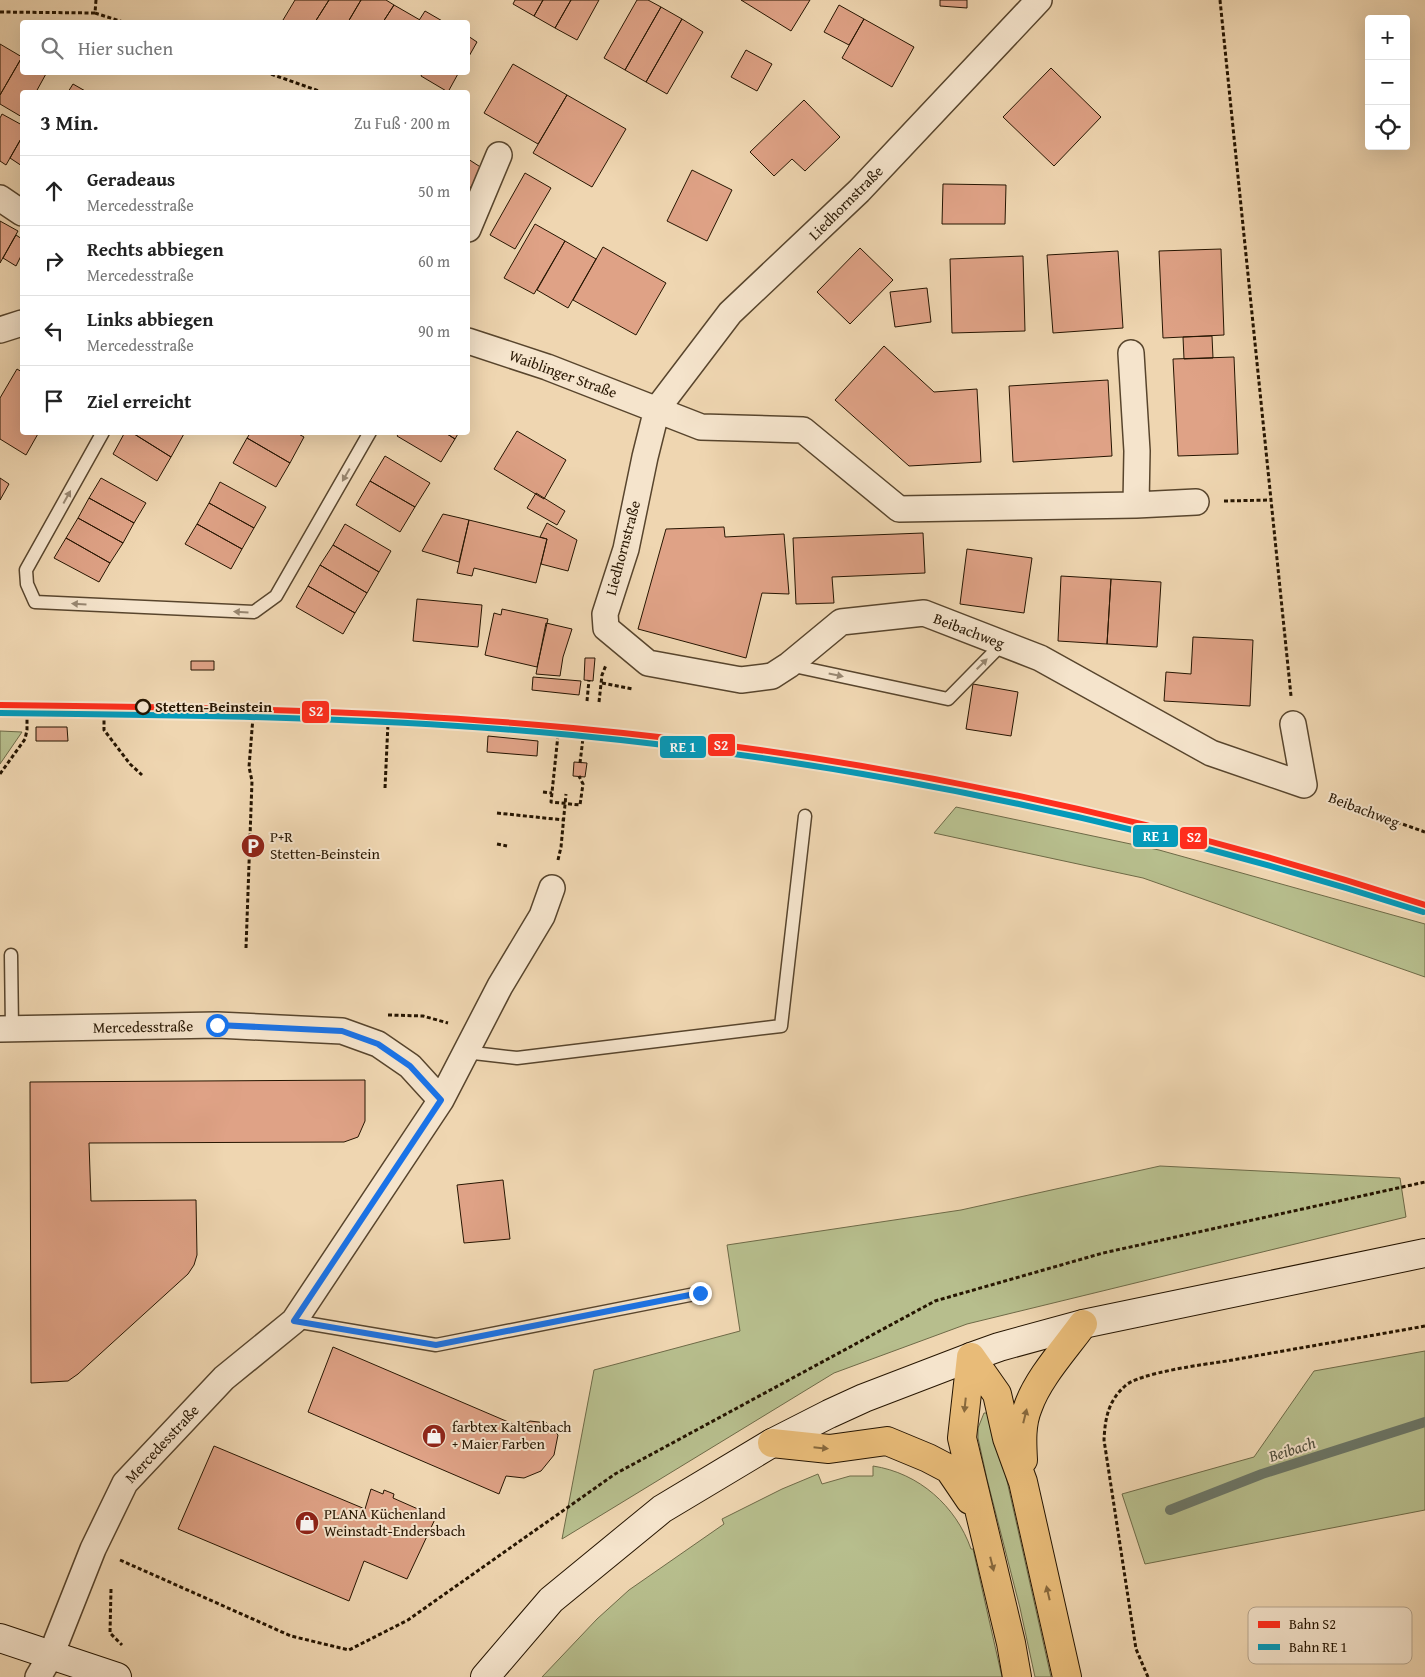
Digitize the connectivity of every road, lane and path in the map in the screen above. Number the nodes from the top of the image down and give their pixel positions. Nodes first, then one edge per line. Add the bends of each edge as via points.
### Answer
1 (96, 0) edge
2 (1040, 0) edge
3 (1220, 0) edge
4 (0, 12) edge
5 (95, 13) junction
6 (117, 20) edge
7 (274, 75) edge
8 (316, 90) edge
9 (500, 155) dead end
10 (0, 198) edge
11 (20, 212) edge
12 (470, 224) edge
13 (20, 324) edge
14 (0, 330) edge
15 (470, 341) edge
16 (1131, 353) dead end
17 (657, 409) junction
18 (101, 435) edge
19 (368, 435) edge
20 (1272, 500) junction
21 (1196, 502) joint
22 (1136, 505) junction
23 (606, 628) joint
24 (1002, 644) junction
25 (788, 665) junction
26 (603, 670) dead end
27 (589, 680) dead end
28 (602, 683) junction
29 (614, 686) dead end
30 (588, 701) dead end
31 (599, 702) dead end
32 (27, 714) dead end
33 (104, 714) dead end
34 (254, 717) dead end
35 (388, 723) dead end
36 (1293, 724) joint
37 (558, 735) dead end
38 (584, 738) dead end
39 (580, 762) dead end
40 (0, 774) edge
41 (142, 775) dead end
42 (579, 776) dead end
43 (1304, 785) junction
44 (385, 788) dead end
45 (544, 792) dead end
46 (552, 793) junction
47 (566, 794) dead end
48 (565, 803) junction
49 (497, 813) dead end
50 (805, 816) dead end
51 (564, 820) junction
52 (1425, 832) edge
53 (497, 844) dead end
54 (507, 846) dead end
55 (552, 888) joint
56 (246, 948) dead end
57 (11, 955) dead end
58 (6, 1028) edge
59 (342, 1031) junction
60 (470, 1044) junction
61 (441, 1100) junction
62 (1425, 1253) edge
63 (700, 1293) dead end
64 (294, 1321) junction
65 (1083, 1324) junction
66 (1425, 1326) edge
67 (971, 1357) junction
68 (772, 1443) junction
69 (1023, 1482) junction
70 (980, 1517) junction
71 (119, 1560) dead end
72 (117, 1568) dead end
73 (112, 1584) dead end
74 (0, 1638) edge
75 (128, 1650) dead end
76 (45, 1666) edge
77 (485, 1676) edge
78 (117, 1677) edge
79 (1017, 1677) edge
80 (1067, 1677) edge
81 (1148, 1677) edge

1 - 5 path
2 - 17 street, Liedhornstraße via 860,191 730,313
3 - 20 path
4 - 5 path
5 - 6 path
7 - 8 path
9 - 12 street
10 - 11 street
13 - 14 street
15 - 17 street, Waiblinger Straße
16 - 22 street
17 - 22 street via 701,427 803,430 899,509
17 - 23 street, Liedhornstraße via 626,549 605,614
19 -> 18 lane via 276,596 254,612 35,602 27,584 26,570
20 - 21 path
20 - 36 path
21 - 22 street
23 - 25 street, Beibachweg via 648,663 741,680 772,676
24 - 25 street, Beibachweg via 924,613 841,622
25 -> 24 lane via 948,699
24 - 43 street, Beibachweg via 1040,658 1211,753
26 - 28 path
27 - 30 path
28 - 29 path
28 - 31 path
32 - 40 path via 25,739
33 - 41 path via 104,730
34 - 56 path via 249,767 252,781
35 - 44 path
36 - 43 street
37 - 46 path
38 - 39 path
42 - 48 path via 582,784 580,805
43 - 52 path, Beibachweg via 1351,806
45 - 46 path
46 - 48 path via 551,802
47 - 48 path
48 - 51 path
49 - 51 path
50 - 60 lane via 781,1026 517,1058
51 - 55 path
53 - 54 path
55 - 60 street, Mercedesstraße via 542,916
57 - 58 lane
58 - 59 street, Mercedesstraße via 217,1025
59 - 60 path via 388,1015 424,1016 446,1022
59 - 61 street, Mercedesstraße via 378,1044 410,1066
60 - 61 street, Mercedesstraße
61 - 64 street, Mercedesstraße
62 - 65 main road
63 - 64 lane via 436,1345
64 - 76 street, Mercedesstraße via 224,1378 125,1483 93,1549
65 - 67 main road
69 -> 65 highway via 1022,1438 1028,1407 1048,1372
66 - 81 path via 1142,1377 1126,1384 1111,1401 1105,1419 1104,1440 1136,1649
67 - 68 main road via 864,1398
67 - 69 highway via 997,1394 1007,1438
67 -> 70 highway via 962,1438
68 -> 70 highway via 829,1449 887,1442 949,1468
68 - 77 main road via 662,1509 550,1600
80 -> 69 highway
70 -> 79 highway
71 - 72 path
73 - 75 path via 110,1633
74 - 76 main road
76 - 78 main road

